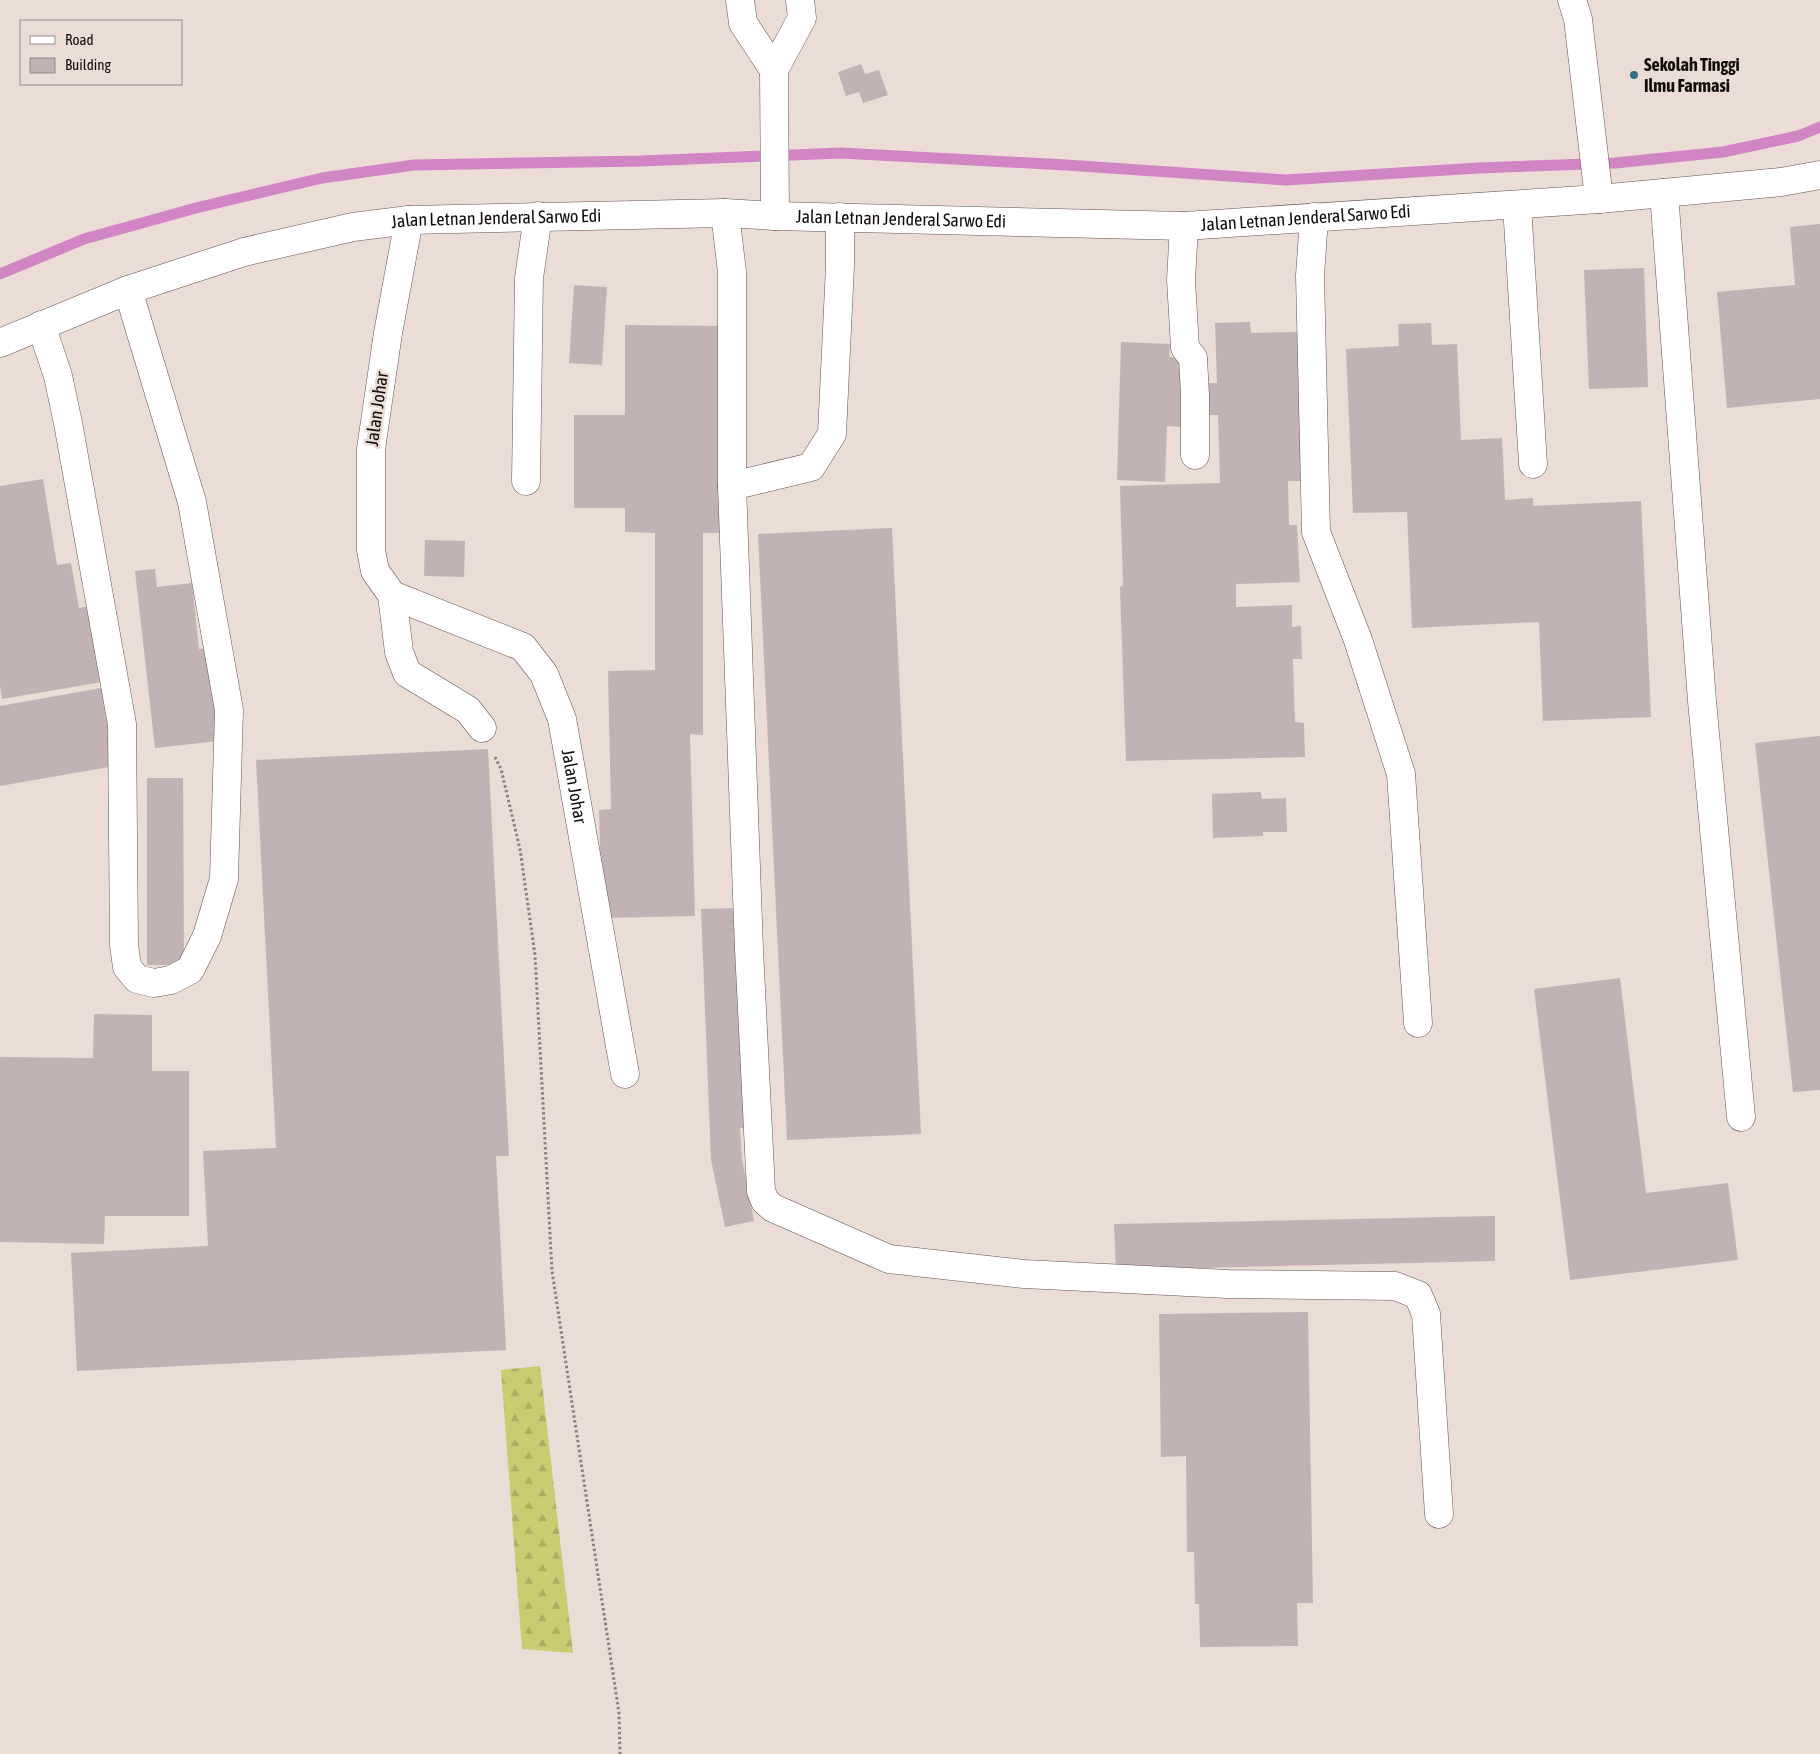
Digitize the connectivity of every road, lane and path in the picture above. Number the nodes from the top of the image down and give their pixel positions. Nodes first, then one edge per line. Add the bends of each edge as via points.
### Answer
1 (740, 0) edge
2 (800, 0) edge
3 (1572, 0) edge
4 (774, 70) junction
5 (1820, 175) edge
6 (1664, 193) junction
7 (1599, 199) junction
8 (1517, 205) junction
9 (725, 213) junction
10 (538, 216) junction
11 (775, 216) junction
12 (840, 217) junction
13 (1314, 217) junction
14 (409, 220) junction
15 (1184, 226) junction
16 (128, 290) junction
17 (41, 325) junction
18 (0, 343) edge
19 (1195, 455) dead end
20 (1533, 464) dead end
21 (526, 482) dead end
22 (732, 486) junction
23 (392, 596) junction
24 (482, 728) joint
25 (1418, 1023) dead end
26 (624, 1074) dead end
27 (1741, 1117) dead end
28 (1439, 1514) dead end
29 (620, 1754) edge

1 - 4 main road via 743,23
2 - 4 main road via 802,18
3 - 7 main road via 1578,19
4 - 11 main road
5 - 6 main road, Jalan Letnan Jenderal Sarwo Edi
6 - 7 main road, Jalan Letnan Jenderal Sarwo Edi
6 - 27 main road via 1702,701
7 - 8 main road, Jalan Letnan Jenderal Sarwo Edi
8 - 13 main road, Jalan Letnan Jenderal Sarwo Edi
8 - 20 main road
9 - 10 main road, Jalan Letnan Jenderal Sarwo Edi
9 - 11 main road, Jalan Letnan Jenderal Sarwo Edi
9 - 22 main road via 732,272
10 - 14 main road, Jalan Letnan Jenderal Sarwo Edi
10 - 21 main road via 530,278
11 - 12 main road, Jalan Letnan Jenderal Sarwo Edi
12 - 15 main road, Jalan Letnan Jenderal Sarwo Edi
12 - 22 main road via 832,434 810,467
13 - 15 main road, Jalan Letnan Jenderal Sarwo Edi
13 - 25 main road via 1310,276 1316,532 1358,640 1401,774
14 - 16 main road, Jalan Letnan Jenderal Sarwo Edi via 353,227 244,252
14 - 23 main road, Jalan Johar via 371,449 371,550 375,571
15 - 19 main road via 1181,280 1184,348 1193,358
16 - 17 main road, Jalan Letnan Jenderal Sarwo Edi
16 - 17 main road via 192,502 229,710 224,879 207,936 190,970 171,980 154,983 137,978 127,967 124,945 122,724 68,423 58,376
17 - 18 main road, Jalan Letnan Jenderal Sarwo Edi
22 - 28 main road via 750,958 761,1191 765,1201 773,1208 889,1260 1024,1274 1228,1284 1395,1286 1418,1296 1426,1314
23 - 24 main road, Jalan Johar via 399,652 407,673 468,710
23 - 26 main road, Jalan Johar via 523,647 544,674 562,719
24 - 29 path via 501,770 520,849 535,955 552,1271 619,1713

